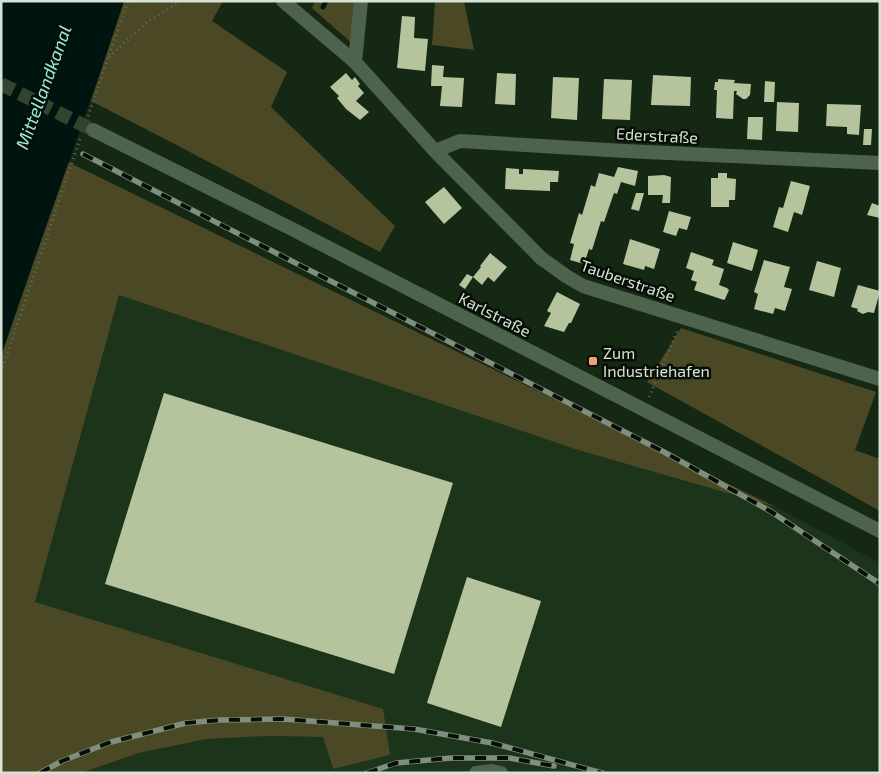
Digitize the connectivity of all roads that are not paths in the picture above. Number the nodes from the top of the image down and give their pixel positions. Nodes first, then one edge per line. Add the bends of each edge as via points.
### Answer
1 (283, 1) edge
2 (361, 1) edge
3 (355, 62) junction
4 (87, 129) tunnel mouth
5 (435, 151) junction
6 (880, 163) edge
7 (880, 379) edge
8 (880, 531) edge
9 (476, 773) edge
10 (501, 773) edge

1 - 3 street, Tauberstraße
2 - 3 street
3 - 5 street, Tauberstraße
4 - 8 street, Karlstraße via 292,230
5 - 6 street, Ederstraße via 460,140
5 - 7 street, Tauberstraße via 541,258 583,286
9 - 10 street

